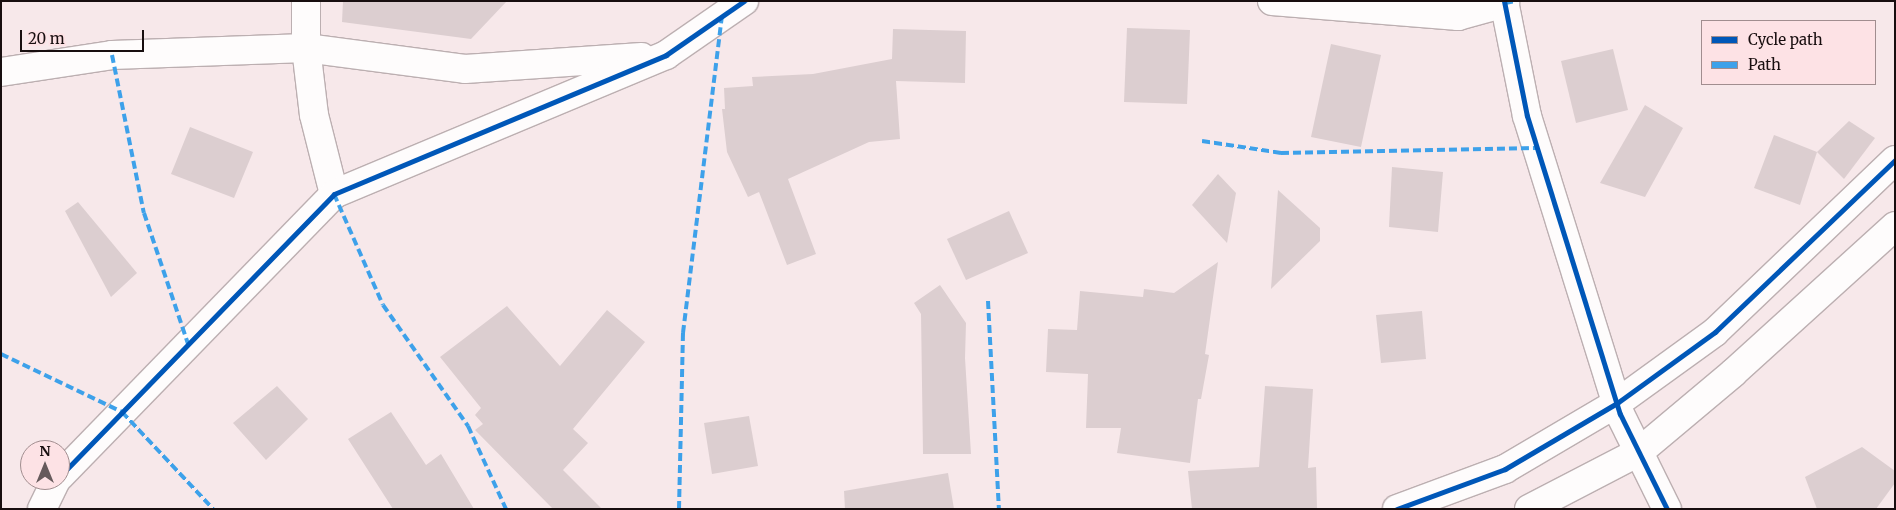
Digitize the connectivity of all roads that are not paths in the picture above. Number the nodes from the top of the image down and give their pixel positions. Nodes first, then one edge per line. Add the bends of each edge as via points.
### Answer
1 (306, 1) edge
2 (1272, 1) edge
3 (1505, 2) edge
4 (730, 6) edge
5 (306, 48) junction
6 (666, 56) junction
7 (1, 72) edge
8 (1895, 160) edge
9 (334, 194) junction
10 (1895, 226) edge
11 (1617, 403) junction
12 (1639, 452) junction
13 (70, 466) edge
14 (51, 490) edge
15 (42, 509) edge
16 (1397, 509) edge
17 (1529, 509) edge
18 (1667, 509) edge

1 - 5 street
2 - 3 street via 1458,16
3 - 11 street via 1526,116
4 - 6 street
5 - 6 street via 465,69
5 - 7 street via 112,56
5 - 9 street via 314,115
6 - 9 street
8 - 11 street via 1715,332
9 - 13 street
10 - 12 street via 1733,373
11 - 12 street
11 - 16 street via 1505,469
12 - 17 street
12 - 18 street
14 - 15 street

